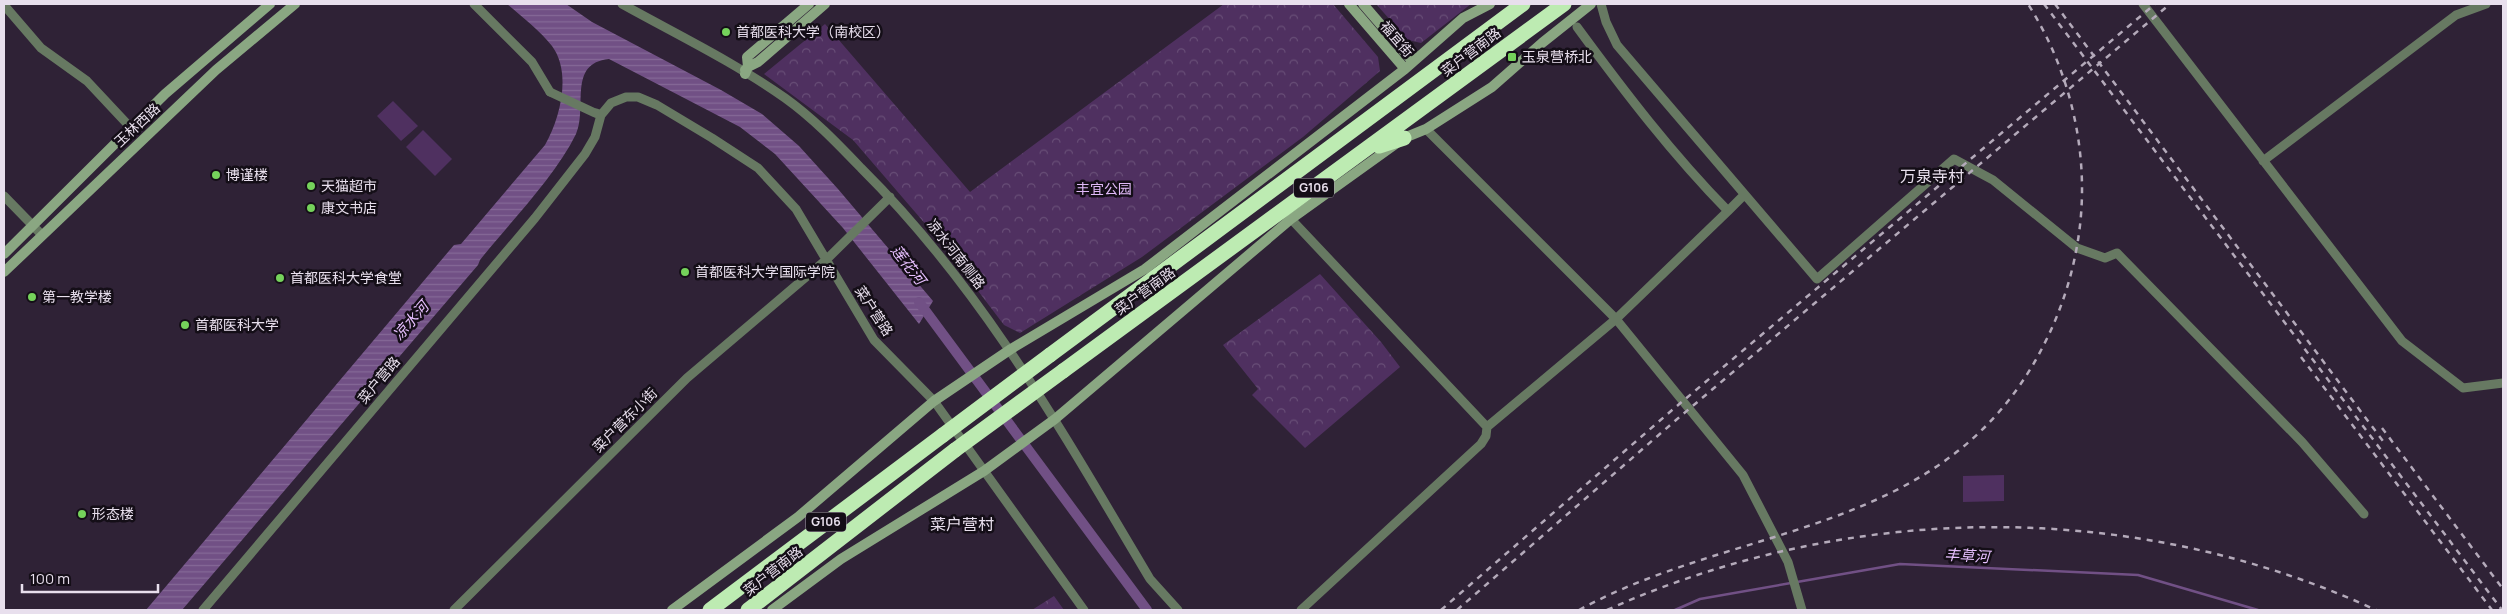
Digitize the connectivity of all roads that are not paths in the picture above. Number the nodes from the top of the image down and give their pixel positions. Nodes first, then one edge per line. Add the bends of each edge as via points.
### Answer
1 (270, 4) edge
2 (295, 4) edge
3 (474, 4) edge
4 (622, 4) edge
5 (809, 4) edge
6 (825, 4) edge
7 (1349, 4) edge
8 (1363, 4) edge
9 (1490, 4) edge
10 (1523, 4) edge
11 (1564, 4) edge
12 (1591, 4) edge
13 (1601, 4) edge
14 (2143, 4) edge
15 (2486, 4) edge
16 (4, 5) edge
17 (1577, 27) dead end
18 (1409, 66) junction
19 (745, 71) junction
20 (598, 114) junction
21 (131, 128) junction
22 (1426, 129) junction
23 (1404, 138) junction
24 (1366, 151) junction
25 (2263, 161) junction
26 (1744, 195) junction
27 (4, 196) edge
28 (890, 197) junction
29 (1728, 211) junction
30 (1290, 219) junction
31 (33, 226) junction
32 (42, 235) junction
33 (4, 254) edge
34 (826, 260) junction
35 (4, 272) edge
36 (1616, 319) junction
37 (1011, 349) junction
38 (2503, 383) edge
39 (934, 402) junction
40 (1055, 419) junction
41 (1487, 427) junction
42 (984, 471) junction
43 (2364, 514) dead end
44 (1801, 608) edge
45 (203, 610) edge
46 (454, 610) edge
47 (672, 610) edge
48 (710, 610) edge
49 (748, 610) edge
50 (772, 610) edge
51 (1084, 610) edge
52 (1178, 610) edge
53 (1301, 610) edge

1 - 21 street, 玉林西路 via 178,82
2 - 32 street, 玉林西路 via 216,70
3 - 20 street, bridge via 532,62 550,92
4 - 19 street, 凉水河南侧路
5 - 19 street via 747,57
6 - 19 street
7 - 18 street, 福宜街
8 - 18 street, 福宜街
9 - 18 street, 菜户营南路 via 1463,18
10 - 48 highway, 菜户营南路 / G106, bridge
11 - 24 highway, 菜户营南路 / G106
12 - 22 street via 1492,87
13 - 26 street via 1617,46
14 - 25 street
15 - 25 street via 2456,15
16 - 21 street via 41,48 87,81
17 - 29 street via 1644,116
18 - 37 street, 菜户营南路 via 1145,269
19 - 28 street, 凉水河南侧路 via 815,122
20 - 34 street, 菜户营路 via 611,103 626,97 638,97 712,138 758,168 790,202
20 - 45 street, 菜户营路 via 594,137 585,154 535,218
21 - 31 street, 玉林西路
22 - 23 street
22 - 36 street
23 - 24 highway
23 - 30 street
24 - 49 highway, 菜户营南路 / G106, bridge via 955,450
25 - 38 street via 2402,341 2463,388
26 - 29 street
26 - 43 street via 1817,279 1954,159 1993,180 2077,248 2105,258 2117,253 2302,442
27 - 31 street
28 - 34 street, 菜户营东小街
28 - 37 street, 凉水河南侧路 via 926,237
29 - 36 street
30 - 40 street
30 - 41 street
31 - 32 street
31 - 33 street, 玉林西路
32 - 35 street, 玉林西路
34 - 39 street, 菜户营路 via 874,340
34 - 46 street, 菜户营东小街 via 687,378
36 - 41 street
36 - 44 street via 1743,475 1788,562
37 - 39 street, 菜户营南路
37 - 40 street, 凉水河南侧路
39 - 42 street, 菜户营路
39 - 47 street, 菜户营南路 via 798,517
40 - 42 street
40 - 52 street, 凉水河南侧路 via 1150,579
41 - 53 street via 1481,444
42 - 50 street via 841,559
42 - 51 street, 菜户营路

